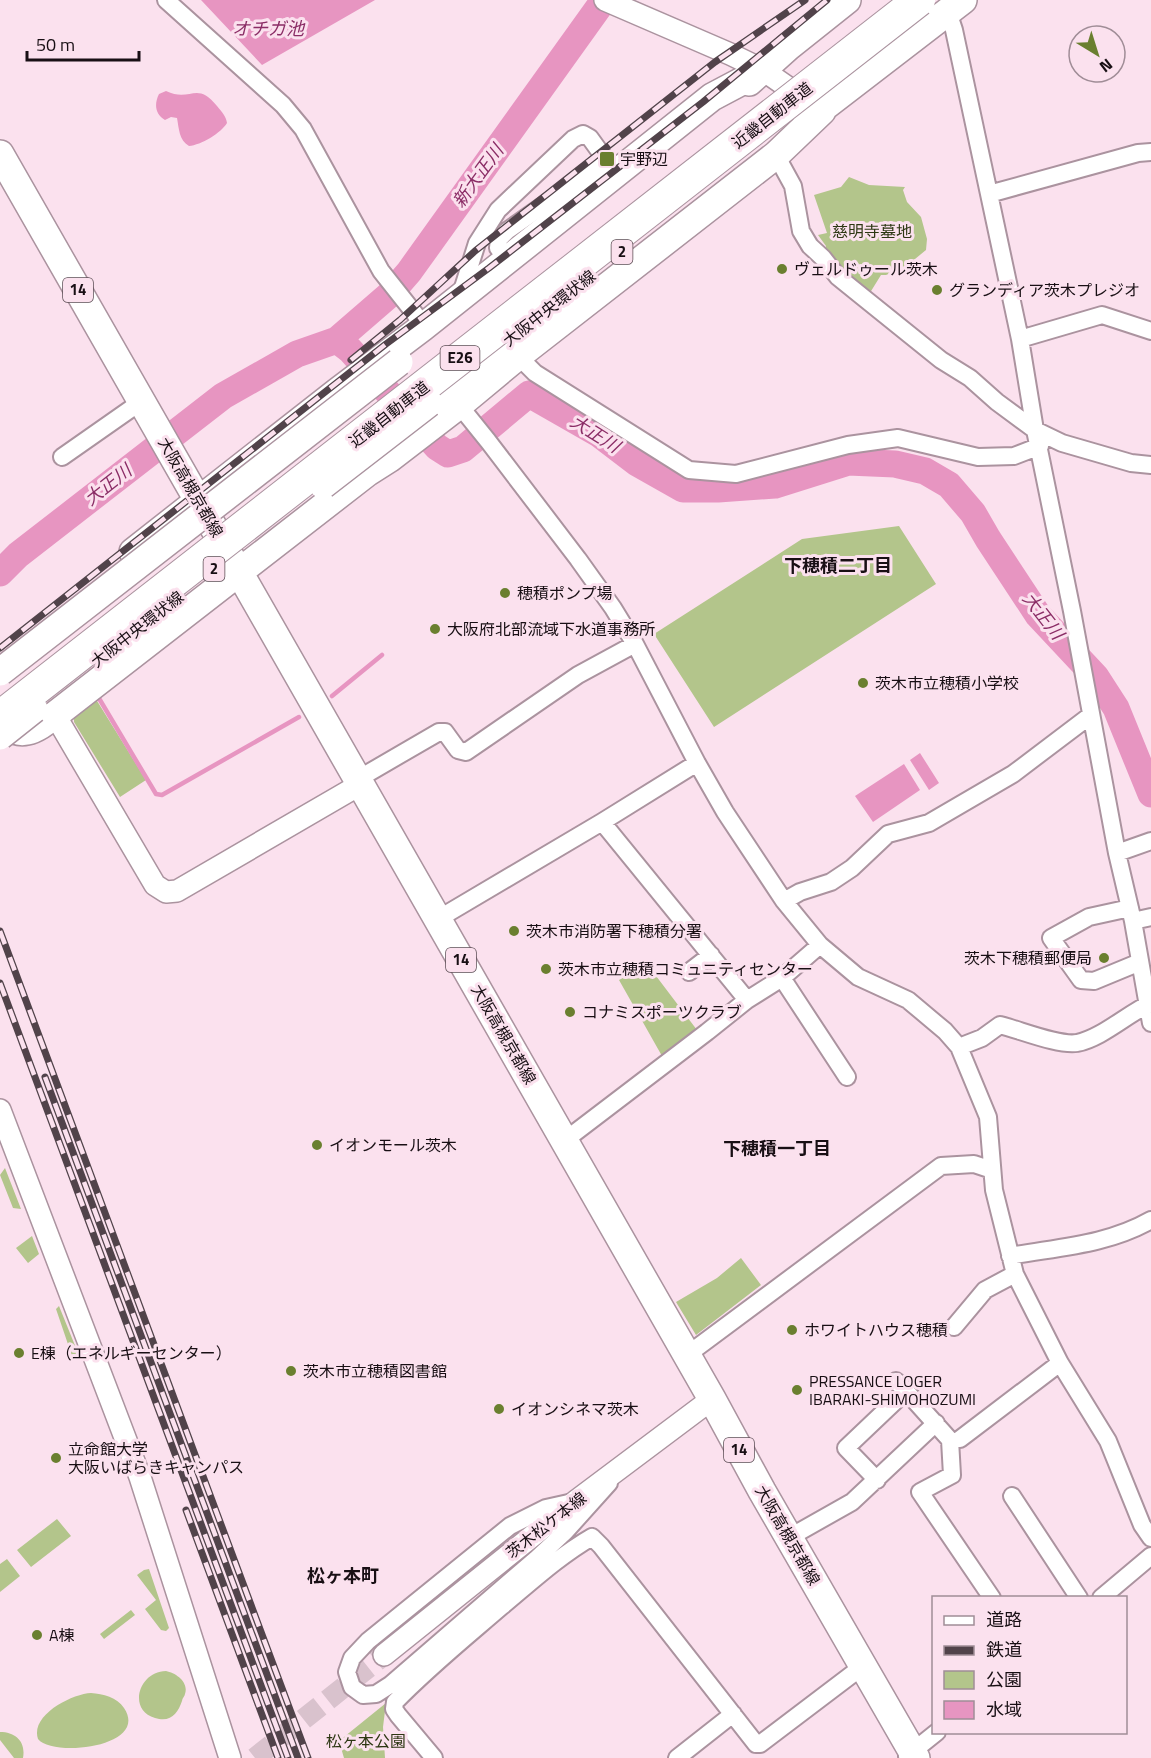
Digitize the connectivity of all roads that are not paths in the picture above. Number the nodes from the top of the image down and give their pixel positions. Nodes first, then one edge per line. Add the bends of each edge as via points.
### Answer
1 (166, 0) edge
2 (847, 0) edge
3 (887, 0) edge
4 (920, 0) edge
5 (612, 3) edge
6 (952, 4) edge
7 (763, 70) junction
8 (822, 111) junction
9 (1151, 152) edge
10 (0, 154) edge
11 (776, 156) junction
12 (989, 194) junction
13 (514, 255) junction
14 (460, 298) junction
15 (423, 327) junction
16 (1151, 331) edge
17 (1020, 339) junction
18 (518, 356) junction
19 (395, 357) junction
20 (347, 384) junction
21 (142, 401) junction
22 (467, 414) junction
23 (425, 422) junction
24 (1038, 438) junction
25 (62, 457) dead end
26 (390, 458) junction
27 (1151, 465) edge
28 (198, 501) junction
29 (240, 572) junction
30 (635, 644) junction
31 (0, 657) edge
32 (0, 672) edge
33 (0, 695) edge
34 (55, 715) junction
35 (1091, 715) junction
36 (0, 717) edge
37 (0, 736) edge
38 (698, 764) junction
39 (359, 781) junction
40 (602, 822) junction
41 (1151, 841) edge
42 (1117, 853) junction
43 (784, 901) junction
44 (1131, 915) junction
45 (1151, 917) edge
46 (438, 919) junction
47 (820, 945) junction
48 (711, 955) junction
49 (1140, 962) junction
50 (689, 972) dead end
51 (782, 978) junction
52 (747, 1000) junction
53 (1149, 1004) edge
54 (1151, 1023) edge
55 (958, 1047) junction
56 (847, 1077) dead end
57 (0, 1110) edge
58 (564, 1141) junction
59 (992, 1170) junction
60 (1151, 1220) edge
61 (1010, 1256) junction
62 (1015, 1274) junction
63 (954, 1327) dead end
64 (687, 1355) junction
65 (1060, 1363) junction
66 (712, 1399) junction
67 (936, 1423) junction
68 (960, 1439) dead end
69 (622, 1466) junction
70 (876, 1480) junction
71 (1012, 1496) dead end
72 (576, 1501) junction
73 (790, 1537) junction
74 (1151, 1538) edge
75 (1151, 1556) edge
76 (991, 1596) edge
77 (1078, 1596) edge
78 (1103, 1596) edge
79 (384, 1655) tunnel mouth
80 (863, 1666) junction
81 (732, 1714) junction
82 (936, 1734) edge
83 (223, 1754) edge
84 (911, 1756) edge
85 (434, 1758) edge
86 (677, 1758) edge

1 - 15 street via 283,105 303,129 381,271
2 - 7 main road
3 - 33 highway, 近畿自動車道 / E26
4 - 36 highway, 近畿自動車道 / E26, bridge
5 - 7 street
6 - 8 main road, 大阪中央環状線 / 2
6 - 12 street via 954,30
7 - 8 street
7 - 13 main road via 712,97
7 - 19 main road via 659,162
8 - 11 main road
8 - 23 main road, 大阪中央環状線 / 2 via 690,198
9 - 12 street
10 - 21 main road, 大阪高槻京都線 / 14
11 - 18 main road
11 - 24 street via 793,186 801,231 838,277 941,360 970,378
12 - 17 street
13 - 14 main road
13 - 14 street via 498,248 499,239 602,164 603,156 590,138 583,134 573,139 498,210 477,243
14 - 15 main road
15 - 19 main road
16 - 17 street via 1102,315
17 - 24 street
18 - 22 main road
18 - 24 street via 535,373 689,470 736,474 848,445 898,438 978,457 1014,456
19 - 20 main road
19 - 32 main road, bridge
20 - 26 main road
20 - 28 main road
21 - 25 street
21 - 28 main road, 大阪高槻京都線 / 14
22 - 23 main road
22 - 30 street via 578,559
23 - 26 main road
23 - 37 main road, 大阪中央環状線 / 2, bridge
24 - 27 street
24 - 35 street
26 - 29 main road
28 - 29 main road, 大阪高槻京都線 / 14
28 - 31 main road
29 - 34 main road
29 - 39 main road, 大阪高槻京都線 / 14
30 - 38 street
30 - 39 street via 578,675 466,752 458,750 445,732 439,732
34 - 36 main road via 35,729 21,733
34 - 39 street via 155,885 166,892 177,891
35 - 42 street
35 - 43 street via 1013,774 929,823 888,834 831,882
38 - 40 street
38 - 43 street
39 - 46 main road, 大阪高槻京都線 / 14
40 - 46 street
40 - 48 street
41 - 42 street
42 - 44 street
43 - 47 street
44 - 45 street
44 - 49 street
44 - 49 street via 1089,917 1051,938 1081,980 1094,981
46 - 58 main road, 大阪高槻京都線 / 14
47 - 51 street
47 - 55 street via 858,977 908,1000
48 - 50 street
48 - 52 street
49 - 53 street
51 - 52 street
51 - 56 street
52 - 58 street
53 - 54 street
53 - 55 street via 1076,1043 1000,1025 982,1038
55 - 59 street via 988,1117
57 - 83 street via 140,1477
58 - 64 main road, 大阪高槻京都線 / 14
59 - 61 street
59 - 64 street via 974,1164 941,1166
60 - 61 street via 1131,1231 1089,1244
61 - 62 street
62 - 63 street via 985,1290
62 - 65 street
64 - 66 main road, 大阪高槻京都線 / 14
65 - 68 street
65 - 74 street via 1108,1442
66 - 69 street, 茨木松ケ本線
66 - 73 main road, 大阪高槻京都線 / 14
67 - 70 street
67 - 70 street via 901,1386 846,1448
67 - 76 street via 950,1440 952,1475 920,1492
69 - 72 street, 茨木松ケ本線
69 - 72 street via 599,1496 536,1559 390,1685 376,1695 363,1695 352,1687 347,1672 352,1658 368,1641 510,1526 546,1508
70 - 73 street via 852,1502
71 - 77 street
72 - 79 street, 茨木松ケ本線
73 - 80 main road, 大阪高槻京都線 / 14
75 - 78 street
80 - 81 street via 760,1744
80 - 84 main road, 大阪高槻京都線 / 14
81 - 85 street via 592,1537 511,1599 394,1702 398,1715
81 - 86 street
82 - 84 street

